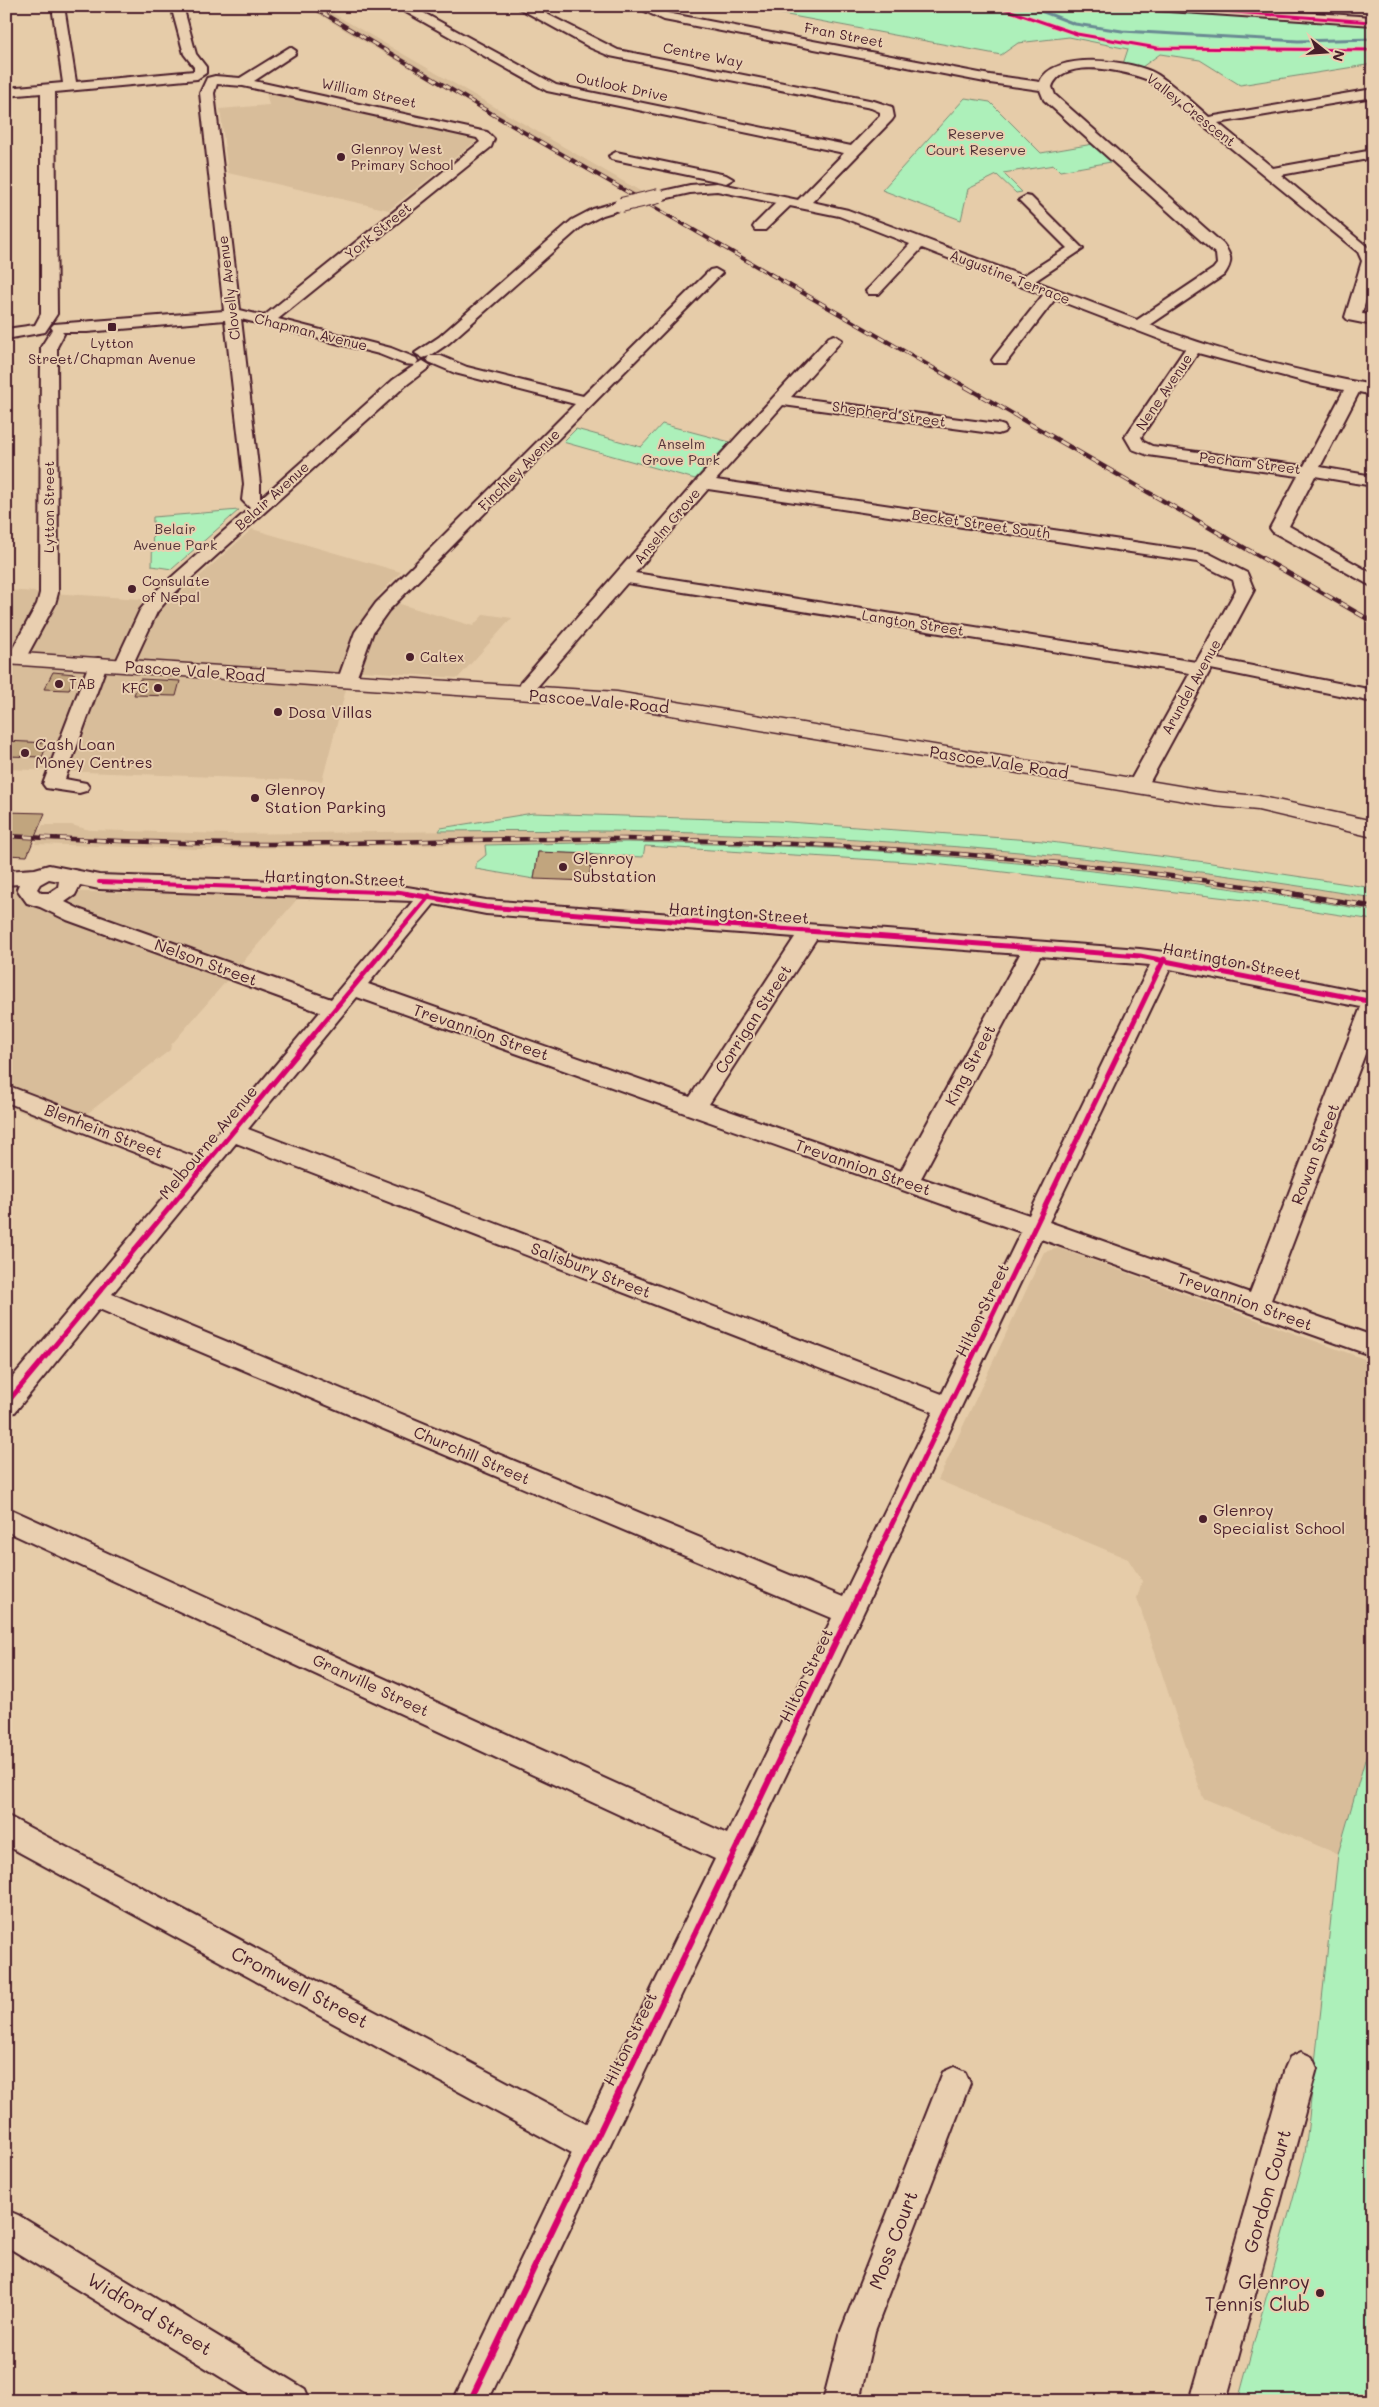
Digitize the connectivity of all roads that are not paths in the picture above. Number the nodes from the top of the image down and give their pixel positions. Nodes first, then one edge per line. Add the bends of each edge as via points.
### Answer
1 (58, 6) edge
2 (177, 6) edge
3 (401, 6) edge
4 (520, 6) edge
5 (640, 6) edge
6 (1154, 6) edge
7 (1373, 21) edge
8 (290, 51) dead end
9 (205, 77) junction
10 (243, 82) junction
11 (70, 87) junction
12 (1044, 87) junction
13 (48, 89) junction
14 (6, 92) edge
15 (1373, 93) edge
16 (1207, 121) junction
17 (487, 139) joint
18 (853, 152) junction
19 (1373, 154) edge
20 (616, 156) dead end
21 (1270, 173) junction
22 (589, 200) dead end
23 (1026, 200) dead end
24 (799, 201) junction
25 (612, 217) dead end
26 (760, 227) dead end
27 (920, 242) junction
28 (554, 243) junction
29 (715, 274) dead end
30 (1024, 282) junction
31 (874, 291) dead end
32 (1052, 293) junction
33 (232, 314) junction
34 (1373, 320) edge
35 (267, 321) junction
36 (1138, 326) junction
37 (49, 331) junction
38 (11, 334) edge
39 (834, 340) dead end
40 (1194, 347) junction
41 (422, 360) junction
42 (1000, 360) dead end
43 (1354, 387) junction
44 (1373, 390) edge
45 (780, 400) junction
46 (587, 402) junction
47 (998, 429) dead end
48 (1133, 437) joint
49 (1308, 471) junction
50 (1373, 481) edge
51 (252, 484) junction
52 (704, 484) junction
53 (275, 493) junction
54 (259, 507) junction
55 (624, 577) junction
56 (1373, 582) edge
57 (1245, 590) joint
58 (11, 658) edge
59 (98, 664) junction
60 (123, 666) junction
61 (1204, 666) junction
62 (346, 682) junction
63 (526, 694) junction
64 (1373, 696) edge
65 (1138, 785) junction
66 (78, 787) dead end
67 (1215, 798) junction
68 (1373, 829) edge
69 (1373, 842) edge
70 (6, 878) edge
71 (66, 886) junction
72 (36, 889) junction
73 (430, 896) junction
74 (76, 916) junction
75 (810, 931) junction
76 (1034, 948) junction
77 (1164, 959) junction
78 (353, 987) junction
79 (1373, 1003) edge
80 (335, 1009) junction
81 (6, 1093) edge
82 (695, 1107) junction
83 (233, 1132) junction
84 (202, 1170) junction
85 (907, 1182) junction
86 (1036, 1228) junction
87 (95, 1297) junction
88 (1257, 1305) junction
89 (1373, 1346) edge
90 (6, 1404) edge
91 (948, 1407) junction
92 (6, 1518) edge
93 (850, 1612) junction
94 (6, 1829) edge
95 (735, 1853) junction
96 (1301, 2068) dead end
97 (954, 2083) dead end
98 (593, 2146) junction
99 (6, 2226) edge
100 (293, 2401) edge
101 (470, 2401) edge
102 (841, 2401) edge
103 (1208, 2401) edge

1 - 11 street
2 - 9 street, Clovelly Avenue via 190,54
3 - 18 street, Outlook Drive via 552,88
4 - 18 street, Centre Way via 595,46 615,53 887,110 887,117
5 - 12 street, Fran Street via 664,16
6 - 7 street
8 - 10 street
9 - 10 street, William Street
9 - 11 street, William Street
9 - 33 street, Clovelly Avenue
10 - 17 street, William Street via 482,135
11 - 13 street, William Street
12 - 16 street, Valley Crescent via 1054,74 1073,67 1123,67 1152,77
12 - 36 street via 1049,97 1223,254 1224,264 1219,272
13 - 14 street, William Street
13 - 37 street, Lytton Street
15 - 16 street
16 - 21 street, Valley Crescent
17 - 35 street, York Street via 486,144
18 - 24 street
19 - 21 street
20 - 24 street, Augustine Terrace
21 - 34 street, Valley Crescent via 1364,250 1369,261 1353,317
22 - 28 street via 549,236 548,240
23 - 30 street via 1076,248
24 - 26 street
24 - 27 street, Augustine Terrace via 852,215
24 - 28 street, Augustine Terrace, bridge via 717,188 690,189 621,205 583,219
25 - 28 street via 592,224 567,240
27 - 30 street, Augustine Terrace
27 - 31 street
28 - 41 street via 444,340 437,351
29 - 46 street, Finchley Avenue
30 - 32 street, Augustine Terrace
32 - 36 street, Augustine Terrace
32 - 42 street
33 - 35 street, Chapman Avenue
33 - 37 street, Chapman Avenue
33 - 51 street, Clovelly Avenue
35 - 41 street, Chapman Avenue
36 - 40 street, Augustine Terrace
37 - 38 street, Chapman Avenue
37 - 58 street, Lytton Street via 50,592 46,604
39 - 45 street, Anselm Grove
40 - 43 street, Augustine Terrace
40 - 48 street, Nene Avenue
41 - 46 street, Chapman Avenue
41 - 53 street, Belair Avenue
43 - 44 street, Augustine Terrace
43 - 49 street
45 - 47 street, Shepherd Street
45 - 52 street, Anselm Grove
46 - 62 street, Finchley Avenue via 382,607 364,632
48 - 49 street, Pecham Street via 1138,445 1148,450
49 - 50 street, Pecham Street
49 - 56 street via 1279,528
51 - 53 street via 257,489
51 - 54 street, Clovelly Avenue via 251,500
52 - 55 street, Anselm Grove
52 - 57 street, Becket Street South via 1202,557 1241,577
53 - 54 street, Belair Avenue
54 - 60 street, Belair Avenue via 155,602
55 - 61 street, Langton Street
55 - 63 street, Anselm Grove via 530,683
57 - 61 street, Arundel Avenue
58 - 59 main road, Pascoe Vale Road
59 - 60 main road, Pascoe Vale Road
59 - 66 street via 53,784
60 - 62 main road, Pascoe Vale Road
61 - 64 street, Langton Street
61 - 65 street, Arundel Avenue
62 - 63 main road, Pascoe Vale Road
63 - 65 main road, Pascoe Vale Road via 617,699
65 - 67 main road, Pascoe Vale Road
67 - 68 main road, Pascoe Vale Road via 1258,803
67 - 69 main road, Pascoe Vale Road via 1247,812
70 - 72 street
71 - 72 street
71 - 72 street via 48,872
71 - 73 street, Hartington Street via 99,882 369,890
71 - 74 street via 66,906
72 - 74 street, Nelson Street
73 - 75 street, Hartington Street via 486,907
73 - 78 street, Melbourne Avenue
74 - 80 street, Nelson Street
75 - 76 street, Hartington Street
75 - 82 street, Corrigan Street
76 - 77 street, Hartington Street
76 - 85 street, King Street
77 - 79 street, Hartington Street
77 - 86 street, Hilton Street
78 - 80 street, Melbourne Avenue
78 - 82 street, Trevannion Street
79 - 88 street, Rowan Street
80 - 83 street, Melbourne Avenue
81 - 84 street, Blenheim Street
82 - 85 street, Trevannion Street
83 - 84 street, Melbourne Avenue
83 - 91 street, Salisbury Street
84 - 87 street, Melbourne Avenue
85 - 86 street, Trevannion Street
86 - 88 street, Trevannion Street
86 - 91 street, Hilton Street
87 - 90 street, Melbourne Avenue
87 - 93 street, Churchill Street
88 - 89 street, Trevannion Street
91 - 93 street, Hilton Street
92 - 95 street, Granville Street
93 - 95 street, Hilton Street
94 - 98 street, Cromwell Street
95 - 98 street, Hilton Street
96 - 103 street, Gordon Court
97 - 102 street, Moss Court via 858,2331
98 - 101 street, Hilton Street
99 - 100 street, Widford Street

